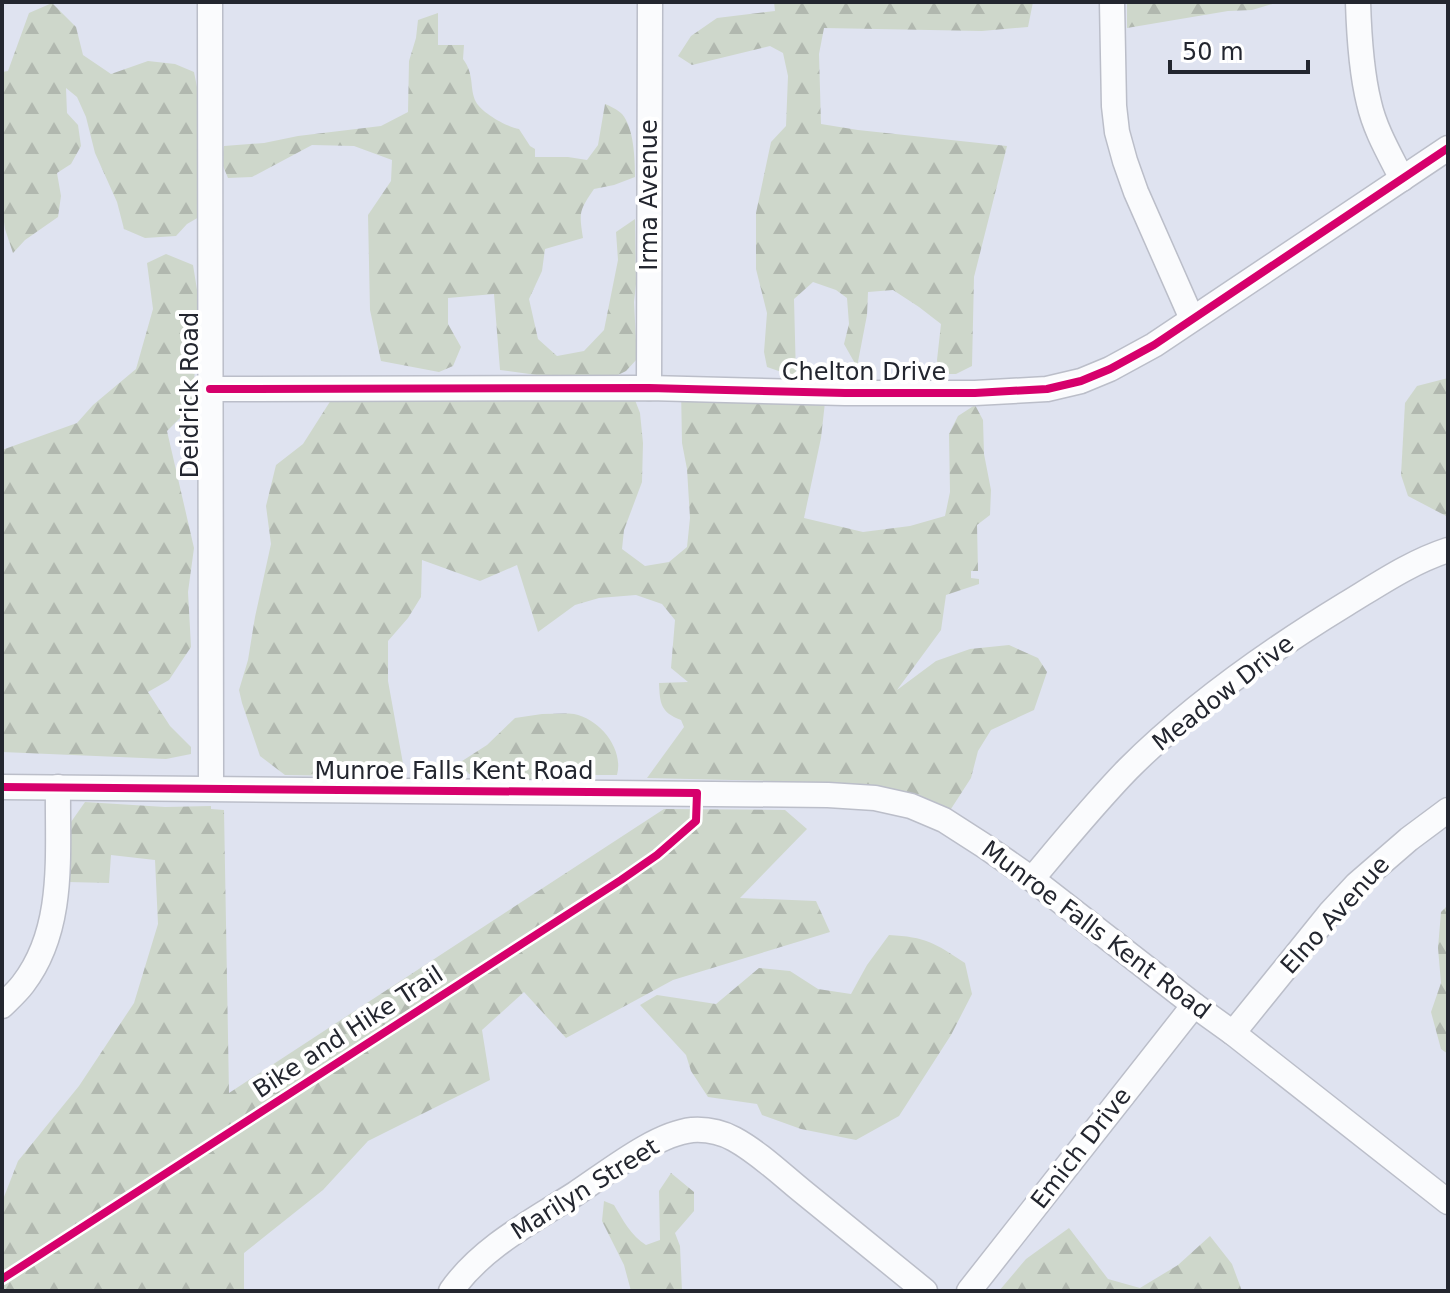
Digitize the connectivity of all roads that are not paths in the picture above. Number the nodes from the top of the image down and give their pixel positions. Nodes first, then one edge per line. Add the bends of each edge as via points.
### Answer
1 (210, 2) edge
2 (650, 2) edge
3 (1112, 2) edge
4 (1358, 2) edge
5 (1448, 148) edge
6 (1402, 179) junction
7 (1192, 319) junction
8 (649, 388) junction
9 (210, 389) junction
10 (1448, 550) edge
11 (2, 787) edge
12 (58, 787) junction
13 (211, 788) junction
14 (1448, 810) edge
15 (1032, 879) junction
16 (1194, 1005) junction
17 (2, 1006) edge
18 (1233, 1033) junction
19 (1448, 1202) edge
20 (451, 1291) edge
21 (925, 1291) edge
22 (969, 1291) edge

1 - 9 street, Deidrick Road
2 - 8 street, Irma Avenue
3 - 7 street via 1117,132 1136,192
4 - 6 street via 1369,105
5 - 6 street, Chelton Drive
6 - 7 street, Chelton Drive
7 - 8 street, Chelton Drive via 1110,369 1047,389 845,393
8 - 9 street, Chelton Drive
9 - 13 street, Deidrick Road
10 - 15 street, Meadow Drive via 1416,562 1326,616 1212,695 1130,768
11 - 12 street, Munroe Falls Kent Road
12 - 13 street, Munroe Falls Kent Road
12 - 17 street via 57,885 50,931 32,970
13 - 15 street, Munroe Falls Kent Road via 875,798 944,820
14 - 18 street, Elno Avenue via 1357,884
15 - 16 street, Munroe Falls Kent Road
16 - 18 street, Munroe Falls Kent Road
16 - 22 street, Emich Drive
18 - 19 street, Munroe Falls Kent Road
20 - 21 street, Marilyn Street via 474,1263 511,1235 647,1147 694,1130 735,1139

